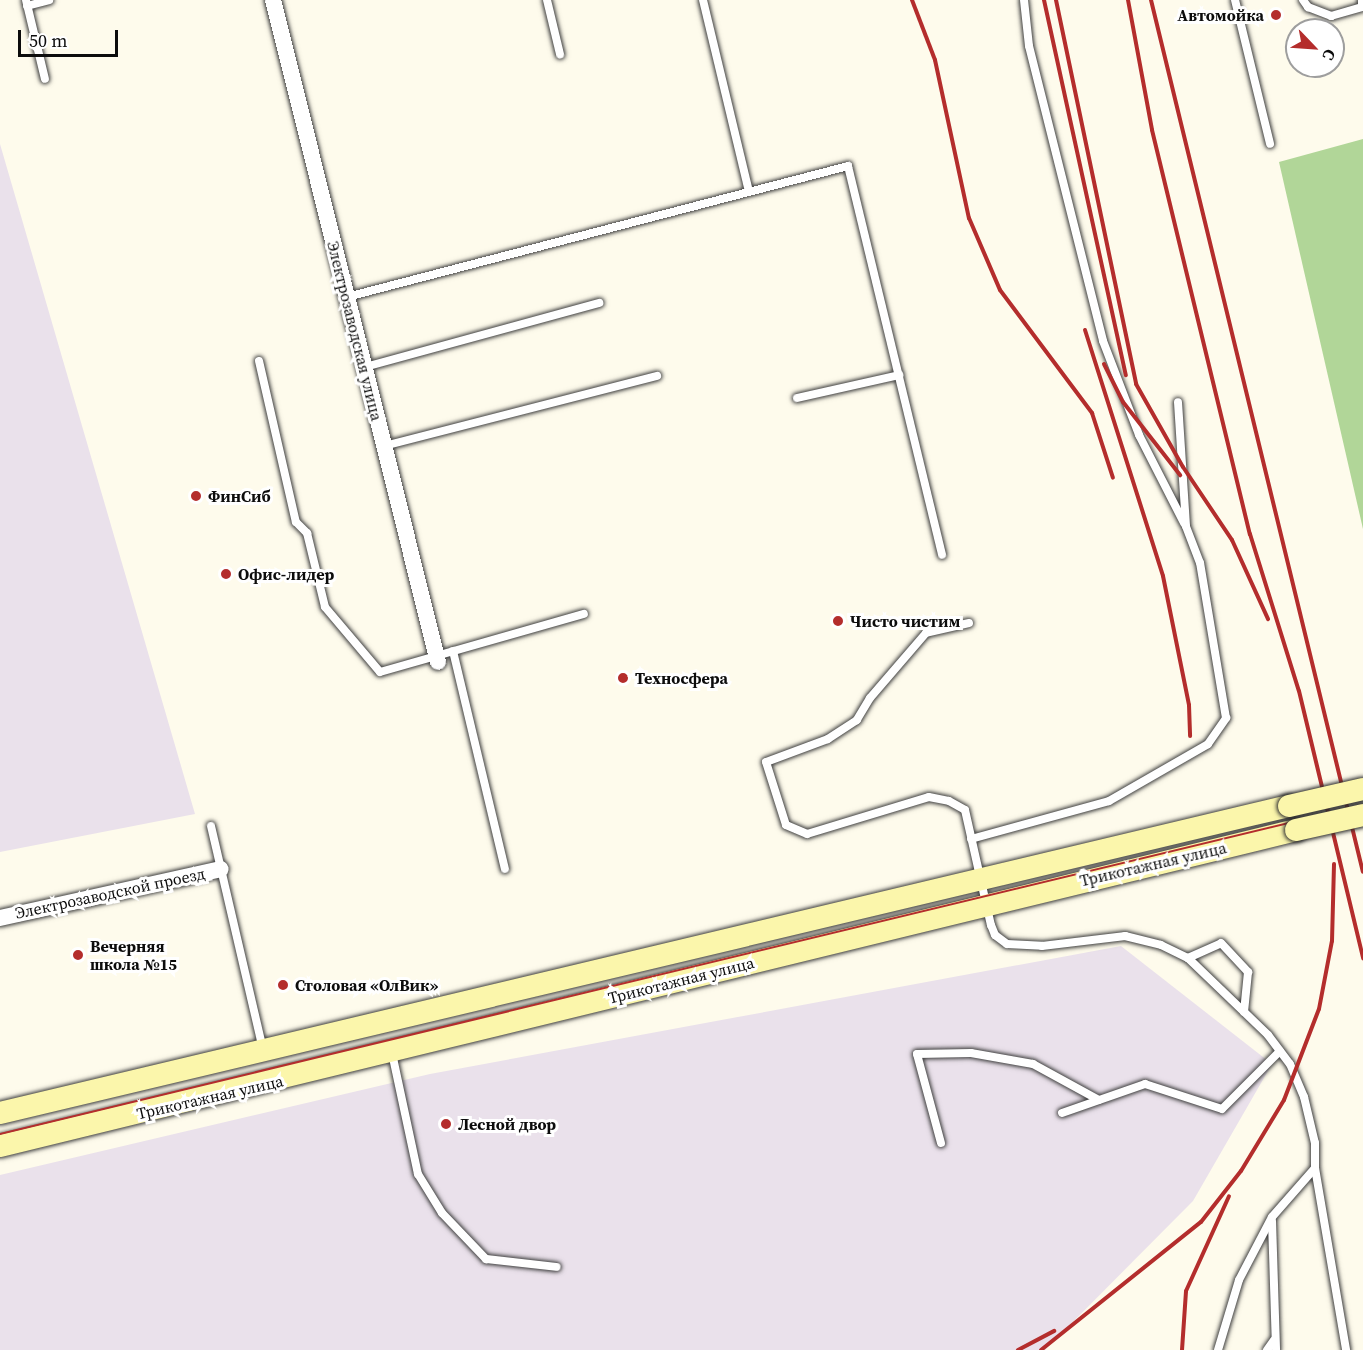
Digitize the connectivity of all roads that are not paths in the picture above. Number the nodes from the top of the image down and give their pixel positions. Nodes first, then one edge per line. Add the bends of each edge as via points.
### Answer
1 (49, 0) edge
2 (273, 0) edge
3 (547, 0) edge
4 (703, 0) edge
5 (1024, 0) edge
6 (1234, 0) edge
7 (1303, 0) edge
8 (1362, 0) edge
9 (27, 3) edge
10 (560, 54) dead end
11 (45, 79) dead end
12 (1270, 144) dead end
13 (749, 192) junction
14 (347, 297) junction
15 (600, 303) dead end
16 (259, 361) dead end
17 (364, 367) junction
18 (898, 375) junction
19 (657, 376) dead end
20 (797, 398) dead end
21 (1178, 402) dead end
22 (384, 446) junction
23 (1186, 526) junction
24 (942, 555) dead end
25 (584, 614) dead end
26 (969, 623) dead end
27 (442, 656) junction
28 (1363, 789) edge
29 (1363, 815) edge
30 (211, 826) dead end
31 (971, 840) junction
32 (221, 868) junction
33 (505, 869) dead end
34 (981, 877) junction
35 (988, 903) junction
36 (0, 918) edge
37 (1188, 958) junction
38 (1244, 1012) junction
39 (262, 1051) junction
40 (1280, 1051) junction
41 (392, 1053) junction
42 (1099, 1100) junction
43 (0, 1113) edge
44 (1062, 1113) dead end
45 (941, 1143) dead end
46 (0, 1146) edge
47 (1315, 1168) junction
48 (1272, 1217) junction
49 (557, 1267) dead end
50 (1274, 1340) junction
51 (1218, 1350) edge
52 (1267, 1350) edge
53 (1276, 1350) edge
54 (1346, 1350) edge

1 - 9 lane
2 - 14 street, Электрозаводская улица
3 - 10 lane
4 - 13 lane
5 - 23 lane via 1029,46 1103,341 1139,435
6 - 12 lane
7 - 8 lane via 1308,8 1331,16 1362,7
9 - 11 lane
13 - 14 lane
13 - 18 lane via 848,166
14 - 17 street, Электрозаводская улица
15 - 17 lane
16 - 27 lane via 296,522 307,533 325,607 380,672
17 - 22 street, Электрозаводская улица
18 - 20 lane
18 - 24 lane
19 - 22 lane
21 - 23 lane
22 - 27 street, Электрозаводская улица
23 - 31 lane via 1200,563 1226,718 1208,744 1109,801
25 - 27 lane
26 - 31 lane via 926,633 870,698 857,720 828,739 766,762 786,825 807,834 929,797 949,801 965,810
27 - 33 lane
28 - 34 main road, Трикотажная улица, bridge
29 - 35 main road, Трикотажная улица, bridge
30 - 32 lane
31 - 34 lane
32 - 36 street, Электрозаводской проезд
32 - 39 lane
34 - 35 lane
34 - 39 main road, Трикотажная улица
35 - 37 lane via 994,934 1007,944 1042,946 1125,936 1161,945
35 - 41 main road, Трикотажная улица
37 - 38 lane
37 - 38 lane via 1221,943 1248,972
38 - 40 lane
39 - 43 main road, Трикотажная улица
40 - 42 lane via 1222,1109 1145,1084
40 - 47 lane via 1304,1097 1315,1143
41 - 46 main road, Трикотажная улица
41 - 49 lane via 418,1174 442,1213 486,1259
42 - 44 lane
42 - 45 lane via 1032,1064 971,1053 917,1054
47 - 48 lane
47 - 54 lane
48 - 50 lane
48 - 51 lane via 1239,1280
50 - 52 lane
50 - 53 lane

